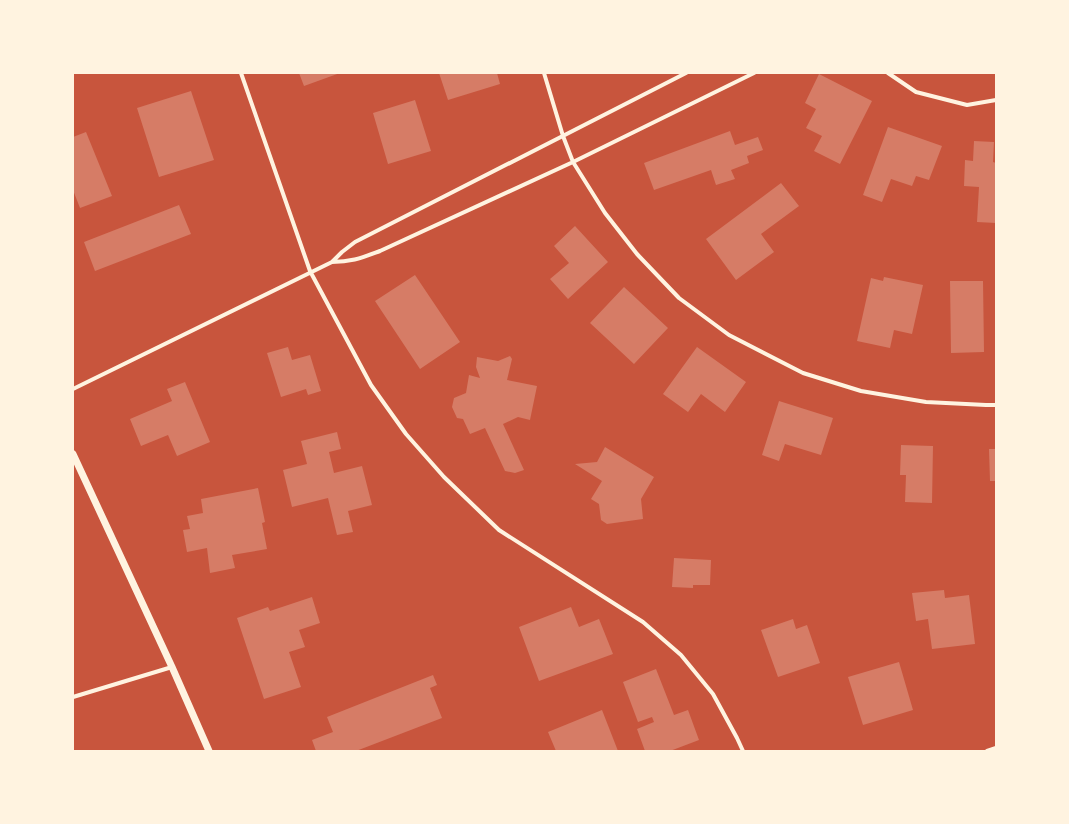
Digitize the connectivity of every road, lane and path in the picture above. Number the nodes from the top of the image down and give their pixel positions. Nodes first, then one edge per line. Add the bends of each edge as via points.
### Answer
1 (241, 73) edge
2 (544, 73) edge
3 (686, 73) edge
4 (754, 73) edge
5 (888, 73) edge
6 (996, 100) edge
7 (563, 136) junction
8 (573, 162) junction
9 (332, 262) junction
10 (310, 272) junction
11 (73, 389) edge
12 (996, 405) edge
13 (73, 454) edge
14 (172, 667) junction
15 (73, 697) edge
16 (996, 748) edge
17 (209, 751) edge
18 (743, 751) edge
19 (987, 751) edge

1 - 10 street
2 - 7 street
3 - 7 street
4 - 8 street
5 - 6 street via 916,92 966,105
7 - 8 street
7 - 9 street via 355,242
8 - 9 street via 380,251 358,260
8 - 12 street via 605,213 637,254 679,298 729,335 803,373 861,391 926,402
9 - 10 street
10 - 11 street
10 - 18 street via 371,385 406,434 444,477 499,530 642,622 681,655 713,694
13 - 14 street
14 - 15 street
14 - 17 street
16 - 19 street

